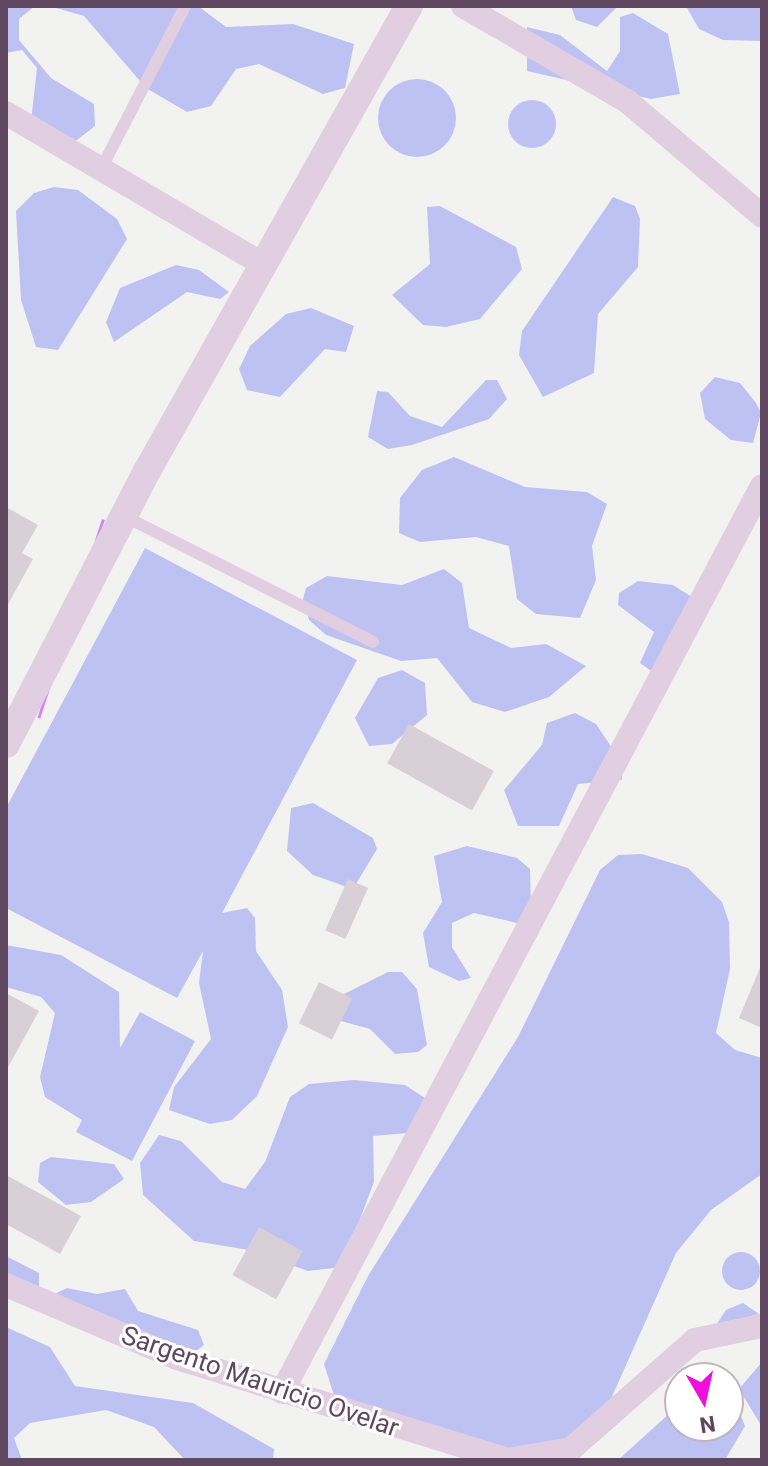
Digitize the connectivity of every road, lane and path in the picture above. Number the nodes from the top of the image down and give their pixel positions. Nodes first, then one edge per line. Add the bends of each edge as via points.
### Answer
1 (185, 6) edge
2 (409, 6) edge
3 (463, 6) edge
4 (6, 113) edge
5 (101, 169) junction
6 (762, 216) edge
7 (261, 263) junction
8 (762, 486) edge
9 (124, 516) junction
10 (373, 642) dead end
11 (6, 744) edge
12 (6, 1285) edge
13 (762, 1326) edge
14 (282, 1392) junction

1 - 5 lane
2 - 7 street
3 - 6 street via 627,101
4 - 5 street
5 - 7 street
7 - 9 street
8 - 14 street
9 - 10 lane
9 - 11 street
12 - 14 street, Sargento Mauricio Ovelar via 177,1358
13 - 14 street, Sargento Mauricio Ovelar via 695,1340 649,1375 603,1428 543,1456 464,1451

